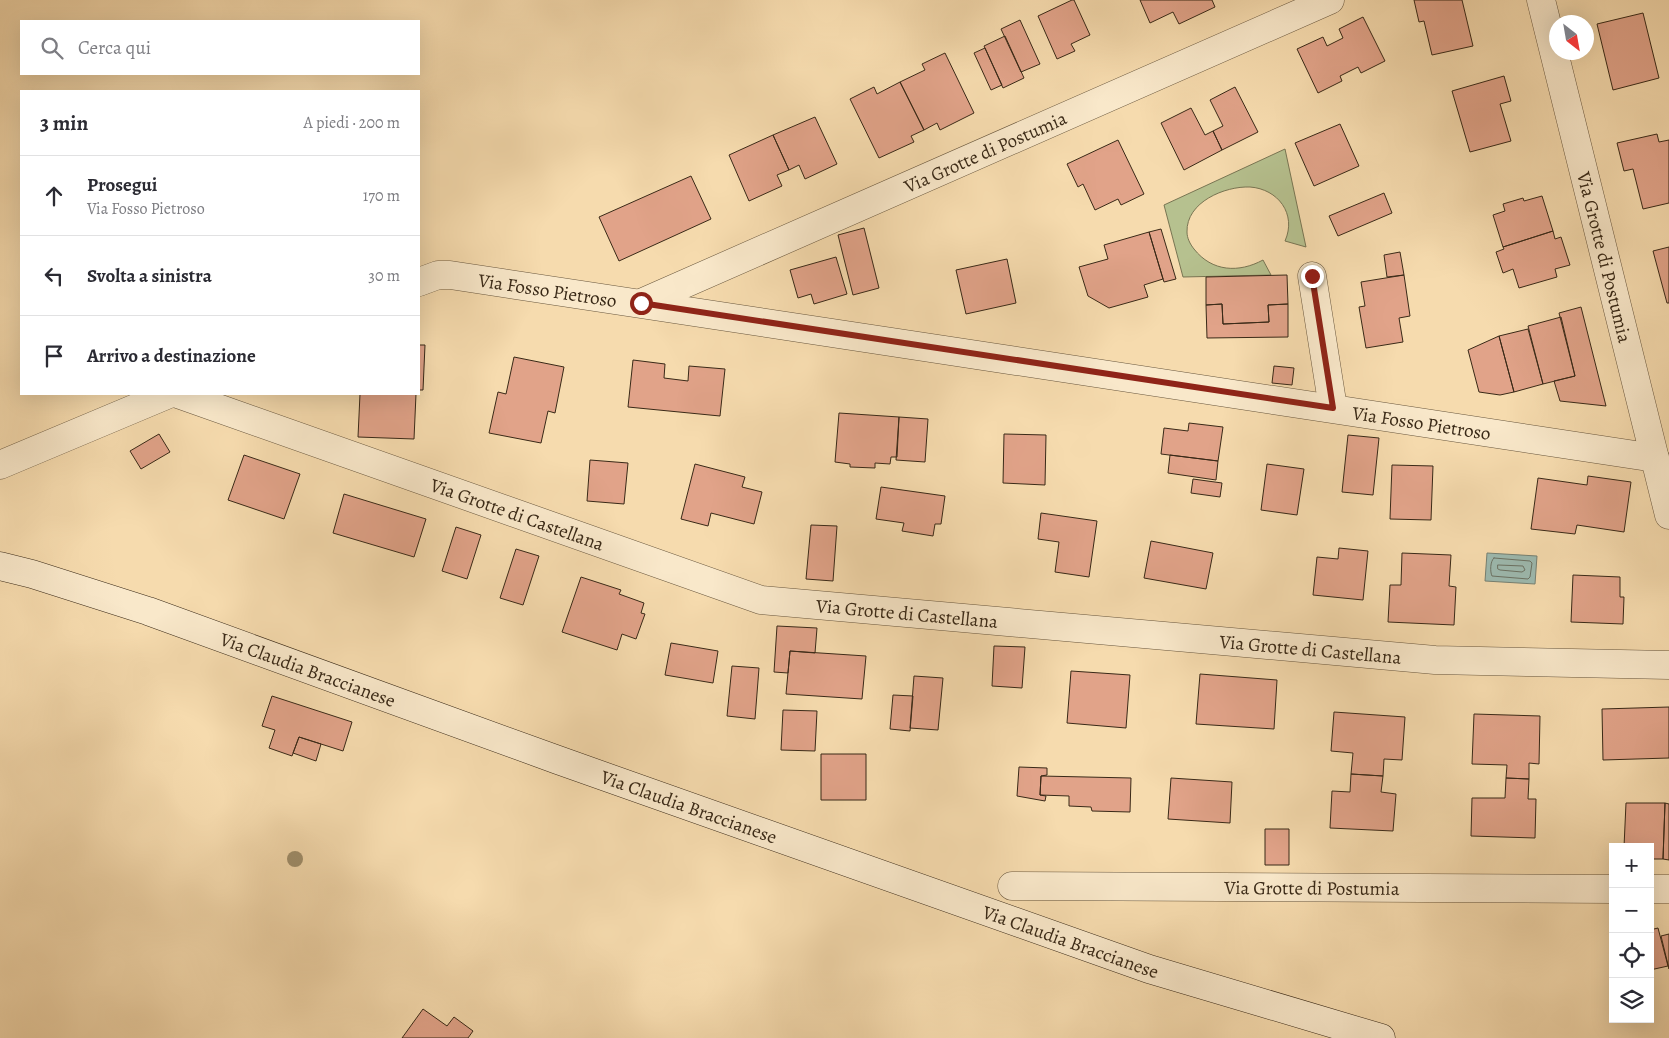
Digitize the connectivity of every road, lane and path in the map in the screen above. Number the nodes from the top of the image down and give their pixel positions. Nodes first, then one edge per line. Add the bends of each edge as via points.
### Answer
1 (1330, 0) edge
2 (1541, 0) edge
3 (1312, 276) dead end
4 (420, 282) edge
5 (641, 303) junction
6 (167, 395) edge
7 (181, 395) edge
8 (1333, 408) junction
9 (1655, 458) junction
10 (0, 465) edge
11 (1669, 515) edge
12 (0, 566) edge
13 (1669, 665) edge
14 (1012, 886) dead end
15 (1609, 889) edge
16 (1654, 889) edge
17 (1669, 889) edge
18 (1381, 1038) edge

1 - 5 street, Via Grotte di Postumia
2 - 9 street, Via Grotte di Postumia
3 - 8 street
4 - 5 street, Via Fosso Pietroso via 438,275 450,275
5 - 8 street, Via Fosso Pietroso
6 - 10 street
7 - 13 street, Via Grotte di Castellana via 761,600 1435,660
8 - 9 street, Via Fosso Pietroso
9 - 11 street, Via Grotte di Postumia
12 - 18 street, Via Claudia Braccianese via 148,611 576,767 1149,969
14 - 15 street, Via Grotte di Postumia
16 - 17 street

